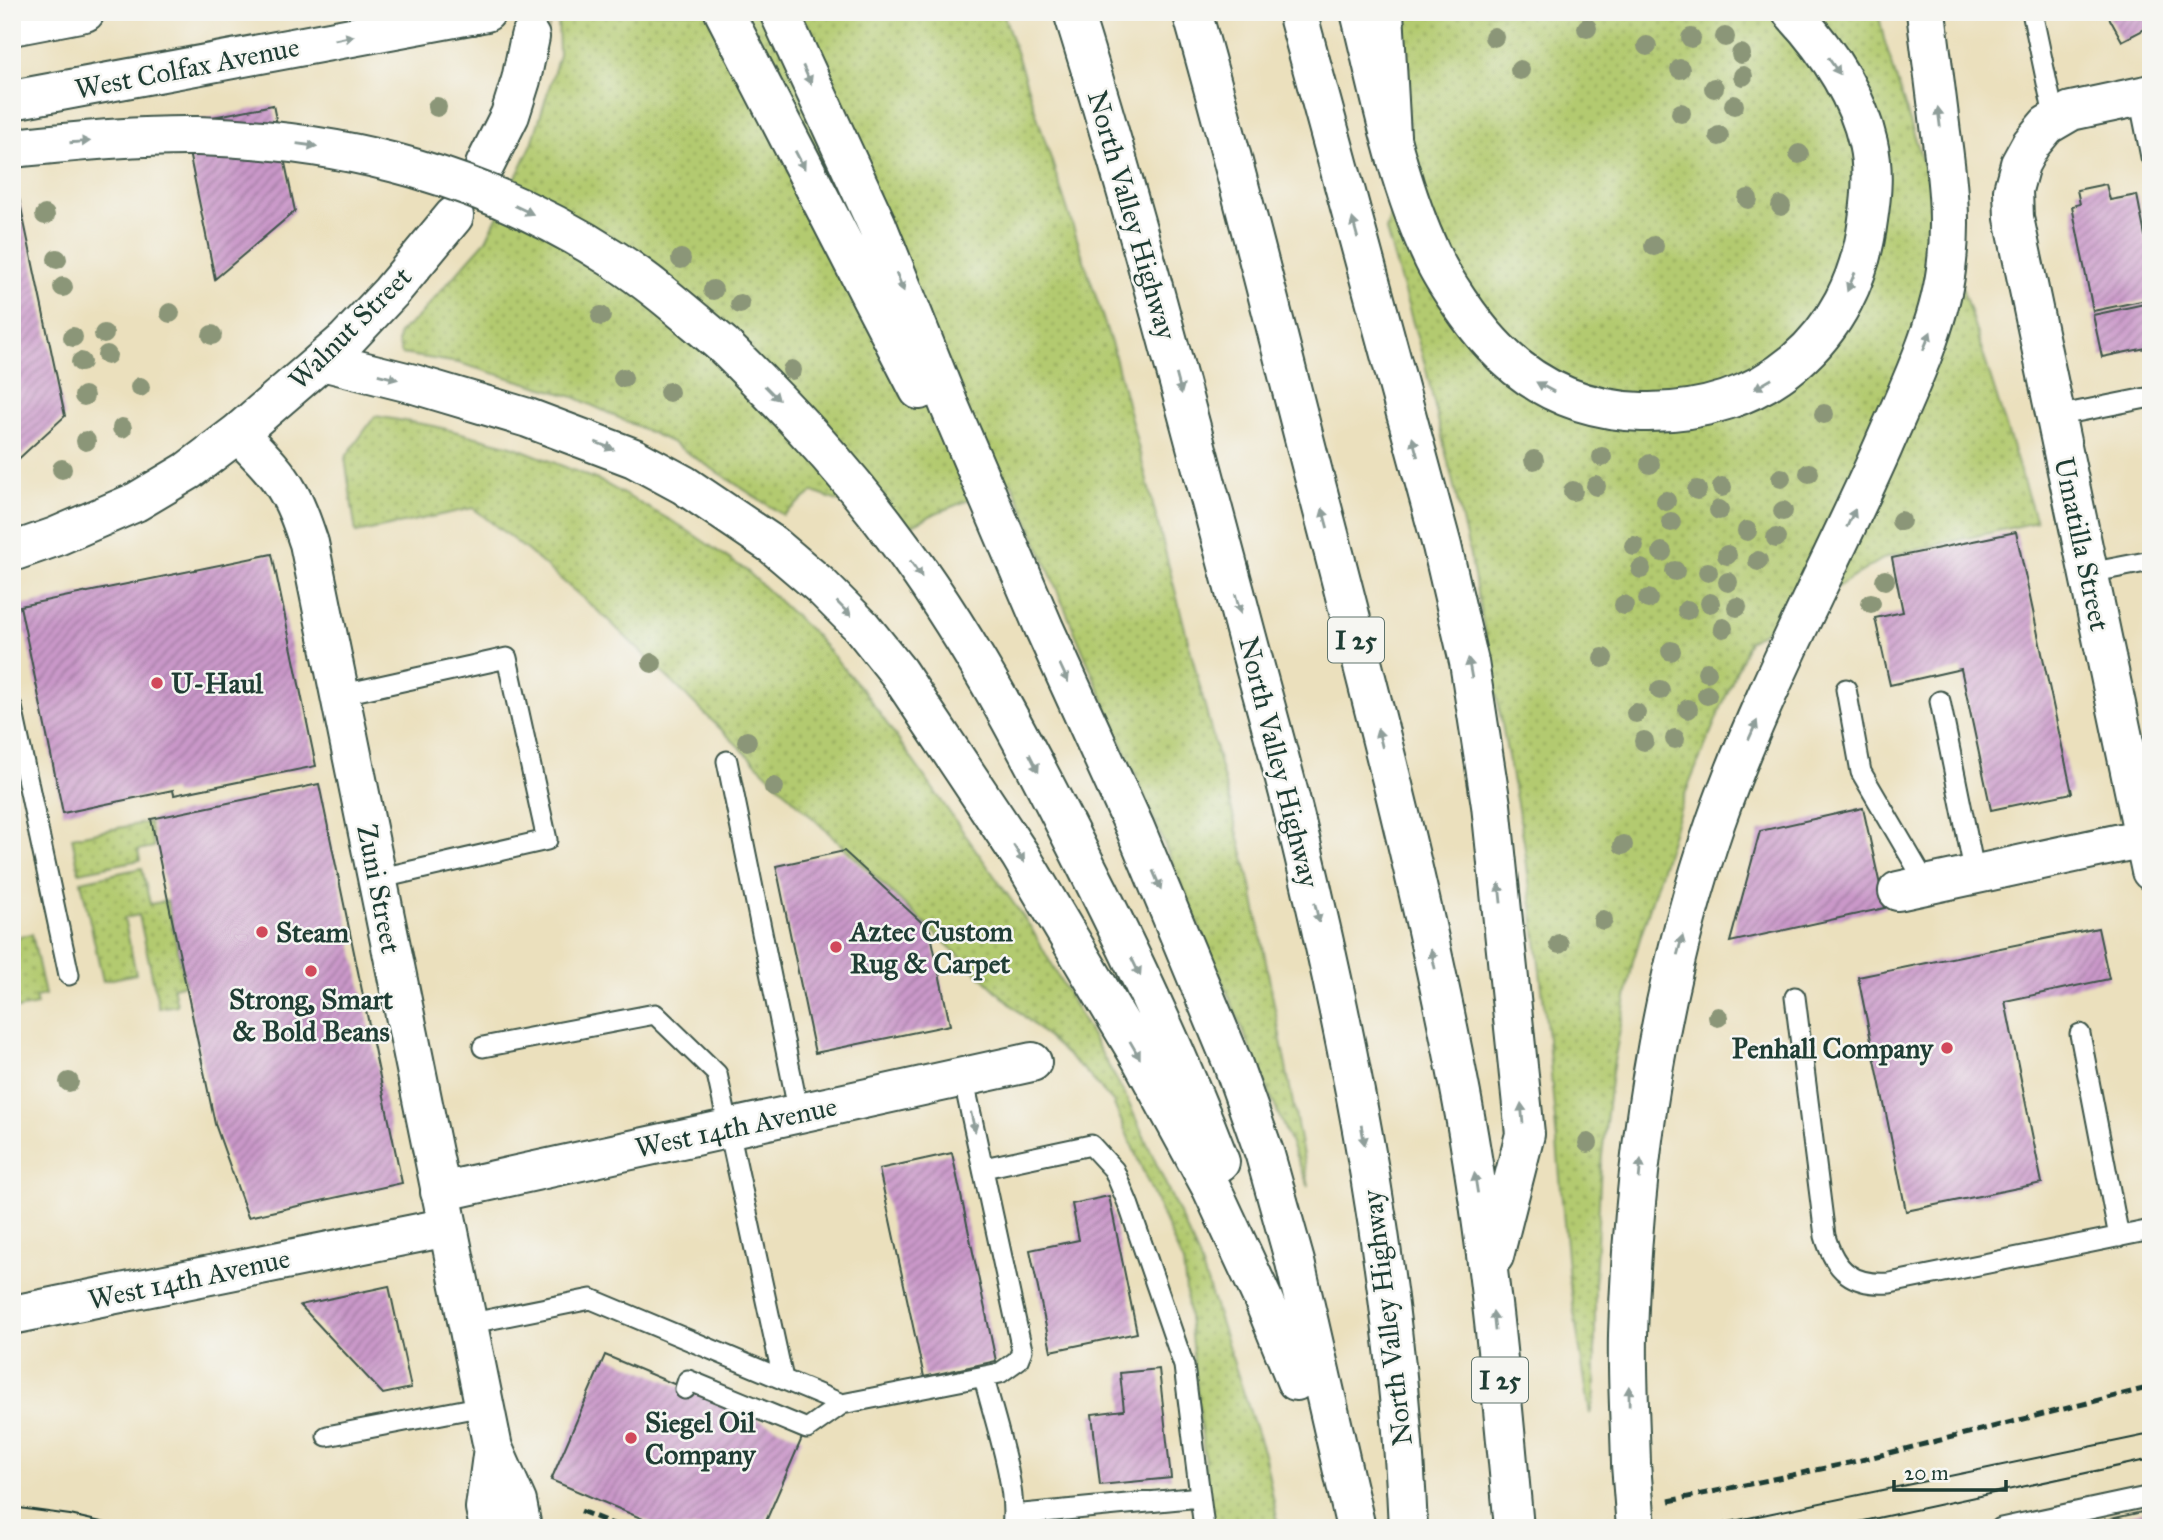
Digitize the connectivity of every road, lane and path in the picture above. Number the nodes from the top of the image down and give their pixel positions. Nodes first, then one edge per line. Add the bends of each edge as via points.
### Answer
1 (85, 12) edge
2 (724, 12) edge
3 (779, 12) edge
4 (1073, 12) edge
5 (1192, 12) edge
6 (1297, 12) edge
7 (1360, 12) edge
8 (1384, 12) edge
9 (1792, 12) edge
10 (1916, 12) edge
11 (1926, 12) edge
12 (2032, 12) edge
13 (476, 13) edge
14 (12, 26) edge
15 (530, 37) tunnel mouth
16 (1934, 74) junction
17 (2145, 96) edge
18 (12, 100) edge
19 (2055, 121) junction
20 (1391, 136) junction
21 (12, 148) edge
22 (2151, 157) edge
23 (485, 165) dead end
24 (454, 216) dead end
25 (322, 361) junction
26 (2151, 397) edge
27 (2056, 416) junction
28 (238, 433) junction
29 (12, 552) edge
30 (2151, 561) edge
31 (2089, 573) junction
32 (1044, 628) junction
33 (1846, 690) dead end
34 (340, 695) junction
35 (1940, 701) dead end
36 (12, 708) edge
37 (727, 761) dead end
38 (2148, 856) edge
39 (1975, 874) junction
40 (377, 879) junction
41 (1913, 888) joint
42 (69, 975) dead end
43 (1795, 997) dead end
44 (2080, 1034) dead end
45 (483, 1047) dead end
46 (1032, 1062) dead end
47 (963, 1077) junction
48 (799, 1114) junction
49 (729, 1129) junction
50 (984, 1168) junction
51 (444, 1210) junction
52 (2151, 1230) edge
53 (2119, 1237) junction
54 (1489, 1275) junction
55 (12, 1315) edge
56 (467, 1325) junction
57 (984, 1378) junction
58 (783, 1379) junction
59 (1296, 1381) junction
60 (685, 1389) dead end
61 (842, 1404) junction
62 (484, 1406) junction
63 (327, 1436) dead end
64 (493, 1448) junction
65 (2151, 1496) edge
66 (1200, 1497) junction
67 (1408, 1517) edge
68 (1013, 1522) edge
69 (1347, 1523) edge
70 (489, 1528) edge
71 (522, 1528) edge
72 (1204, 1528) edge
73 (1514, 1528) edge
74 (1636, 1528) edge
75 (2001, 1528) edge

1 - 14 main road
2 -> 32 main road
3 -> 32 main road via 877,225
4 -> 67 main road, North Valley Highway via 1126,185 1325,946 1351,1066 1385,1274
54 -> 5 main road, I 25 via 1461,1096 1414,873
54 -> 6 main road via 1524,1134 1492,818 1471,675 1442,546
7 - 20 main road
8 - 20 main road
9 -> 20 main road via 1839,74 1868,143 1873,182 1867,229 1861,256 1836,315 1816,342 1762,386 1707,407 1670,412 1601,408 1548,390 1524,374 1492,344 1432,256
10 - 16 main road
11 - 16 main road
12 - 19 lane
18 -> 13 main road, West Colfax Avenue
15 - 23 main road via 510,115
74 -> 16 main road, bridge via 1628,1338 1631,1264 1641,1151 1661,1023 1717,819 1935,320 1944,283 1950,212
17 - 19 main road via 2071,111
17 - 22 lane
19 - 27 main road, Umatilla Street via 2031,144 2012,190
21 -> 59 main road, bridge via 195,136 308,145 414,167 466,184 568,231 657,290 723,345 809,433 893,535 950,618 1025,744 1193,1091
24 - 25 main road, Walnut Street via 391,292
25 - 28 main road, Walnut Street
25 -> 59 main road via 528,418 634,458 684,485 773,545 861,626 898,672 1020,855 1139,1057 1212,1189 1264,1299
26 - 27 lane
27 - 31 main road, Umatilla Street
28 - 29 main road via 136,502
28 - 34 main road, Zuni Street via 288,490 300,516
30 - 31 lane
31 - 38 main road, Umatilla Street
32 -> 69 main road via 1172,914 1261,1143 1295,1262
33 - 41 lane via 1861,772
34 - 40 main road, Zuni Street
34 - 40 lane via 507,658 547,840
35 - 39 lane
36 - 42 lane
37 - 48 lane
38 - 39 main road
39 - 41 main road
40 - 51 main road, Zuni Street
43 - 53 lane via 1825,1236 1840,1268 1855,1279 1890,1283
44 - 53 lane
45 - 49 lane via 655,1014 717,1074
46 - 47 main road, West 14th Avenue
47 - 48 main road, West 14th Avenue
47 -> 50 lane
48 - 49 main road, West 14th Avenue
49 - 51 main road, West 14th Avenue
49 - 58 lane
50 - 57 lane via 1022,1350 1010,1367
50 - 66 lane via 1091,1145 1114,1170 1184,1366
51 - 55 main road, West 14th Avenue
51 - 56 main road, Zuni Street
52 - 53 lane
73 -> 54 main road, I 25
56 - 58 lane via 591,1299
56 - 62 main road, Zuni Street
57 - 61 lane
57 - 68 lane via 1012,1488
58 - 61 lane
59 - 69 main road
60 - 61 lane via 688,1380 807,1429
62 - 63 lane
62 - 64 main road, Zuni Street
64 - 70 main road, Zuni Street via 485,1508
64 - 71 main road, Zuni Street via 517,1502
65 - 75 lane
66 - 68 lane
66 - 72 lane

